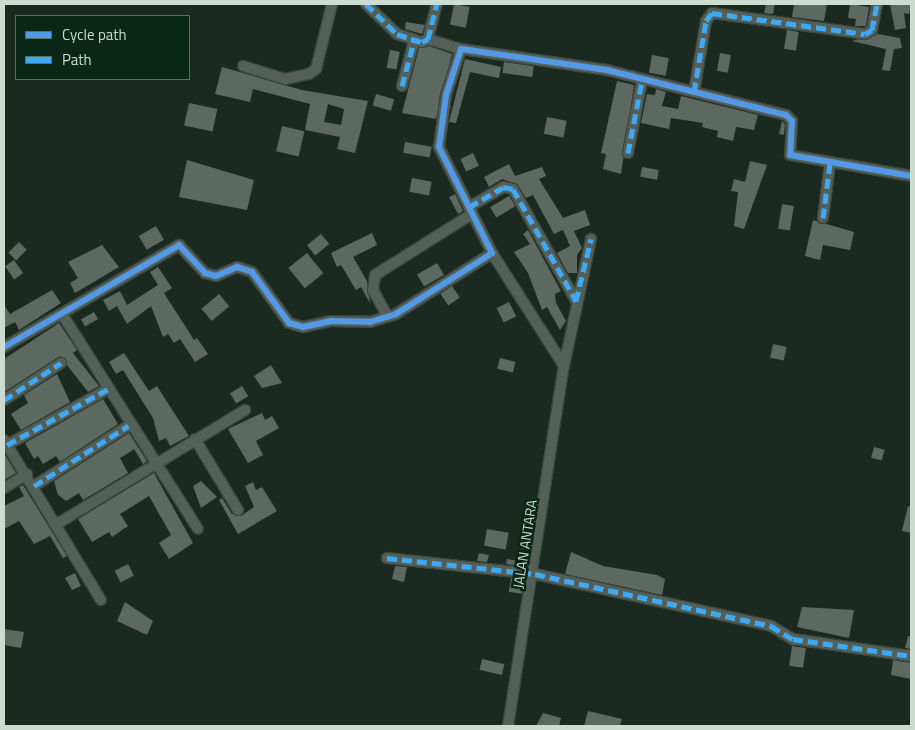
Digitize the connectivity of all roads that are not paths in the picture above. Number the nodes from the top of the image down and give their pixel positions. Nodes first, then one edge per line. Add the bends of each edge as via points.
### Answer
1 (332, 4) edge
2 (366, 4) edge
3 (437, 4) edge
4 (877, 4) edge
5 (428, 39) junction
6 (414, 41) junction
7 (462, 49) junction
8 (243, 66) dead end
9 (642, 81) junction
10 (402, 86) dead end
11 (694, 92) junction
12 (628, 152) dead end
13 (830, 163) junction
14 (911, 176) edge
15 (470, 211) junction
16 (823, 218) dead end
17 (590, 239) dead end
18 (492, 253) junction
19 (576, 301) junction
20 (62, 314) junction
21 (388, 316) junction
22 (4, 347) edge
23 (61, 363) dead end
24 (564, 366) junction
25 (108, 389) junction
26 (4, 400) edge
27 (245, 410) dead end
28 (128, 426) junction
29 (195, 438) junction
30 (5, 443) edge
31 (155, 465) junction
32 (28, 474) junction
33 (34, 486) junction
34 (4, 488) edge
35 (238, 510) dead end
36 (57, 524) junction
37 (198, 529) dead end
38 (387, 558) dead end
39 (535, 574) junction
40 (101, 600) dead end
41 (911, 656) edge
42 (508, 726) edge

1 - 8 street via 316,69 309,74 285,79
2 - 6 street via 397,34
3 - 5 street
4 - 11 street via 872,30 865,34 712,13 706,21
5 - 6 street
5 - 7 street
6 - 10 street
7 - 9 street via 607,70
7 - 15 street via 446,95 439,146
9 - 11 street
9 - 12 street
11 - 13 street via 786,115 792,121 790,155
13 - 14 street
13 - 16 street
15 - 18 street
15 - 19 street via 503,187 513,190
15 - 21 street via 375,274 373,290
17 - 19 street, JALAN ANTARA
18 - 21 street
18 - 24 street
19 - 24 street, JALAN ANTARA
20 - 21 street via 179,245 205,273 216,276 237,267 252,272 295,327 331,321 370,322
20 - 22 street
20 - 25 street
23 - 26 street
24 - 39 street, JALAN ANTARA
25 - 28 street
25 - 30 street
27 - 29 street
28 - 31 street
28 - 33 street
29 - 31 street
29 - 35 street
30 - 32 street
31 - 36 street
31 - 37 street
32 - 33 street
32 - 34 street
33 - 36 street
36 - 40 street
38 - 39 street
39 - 41 street via 771,626 793,639
39 - 42 street, JALAN ANTARA

